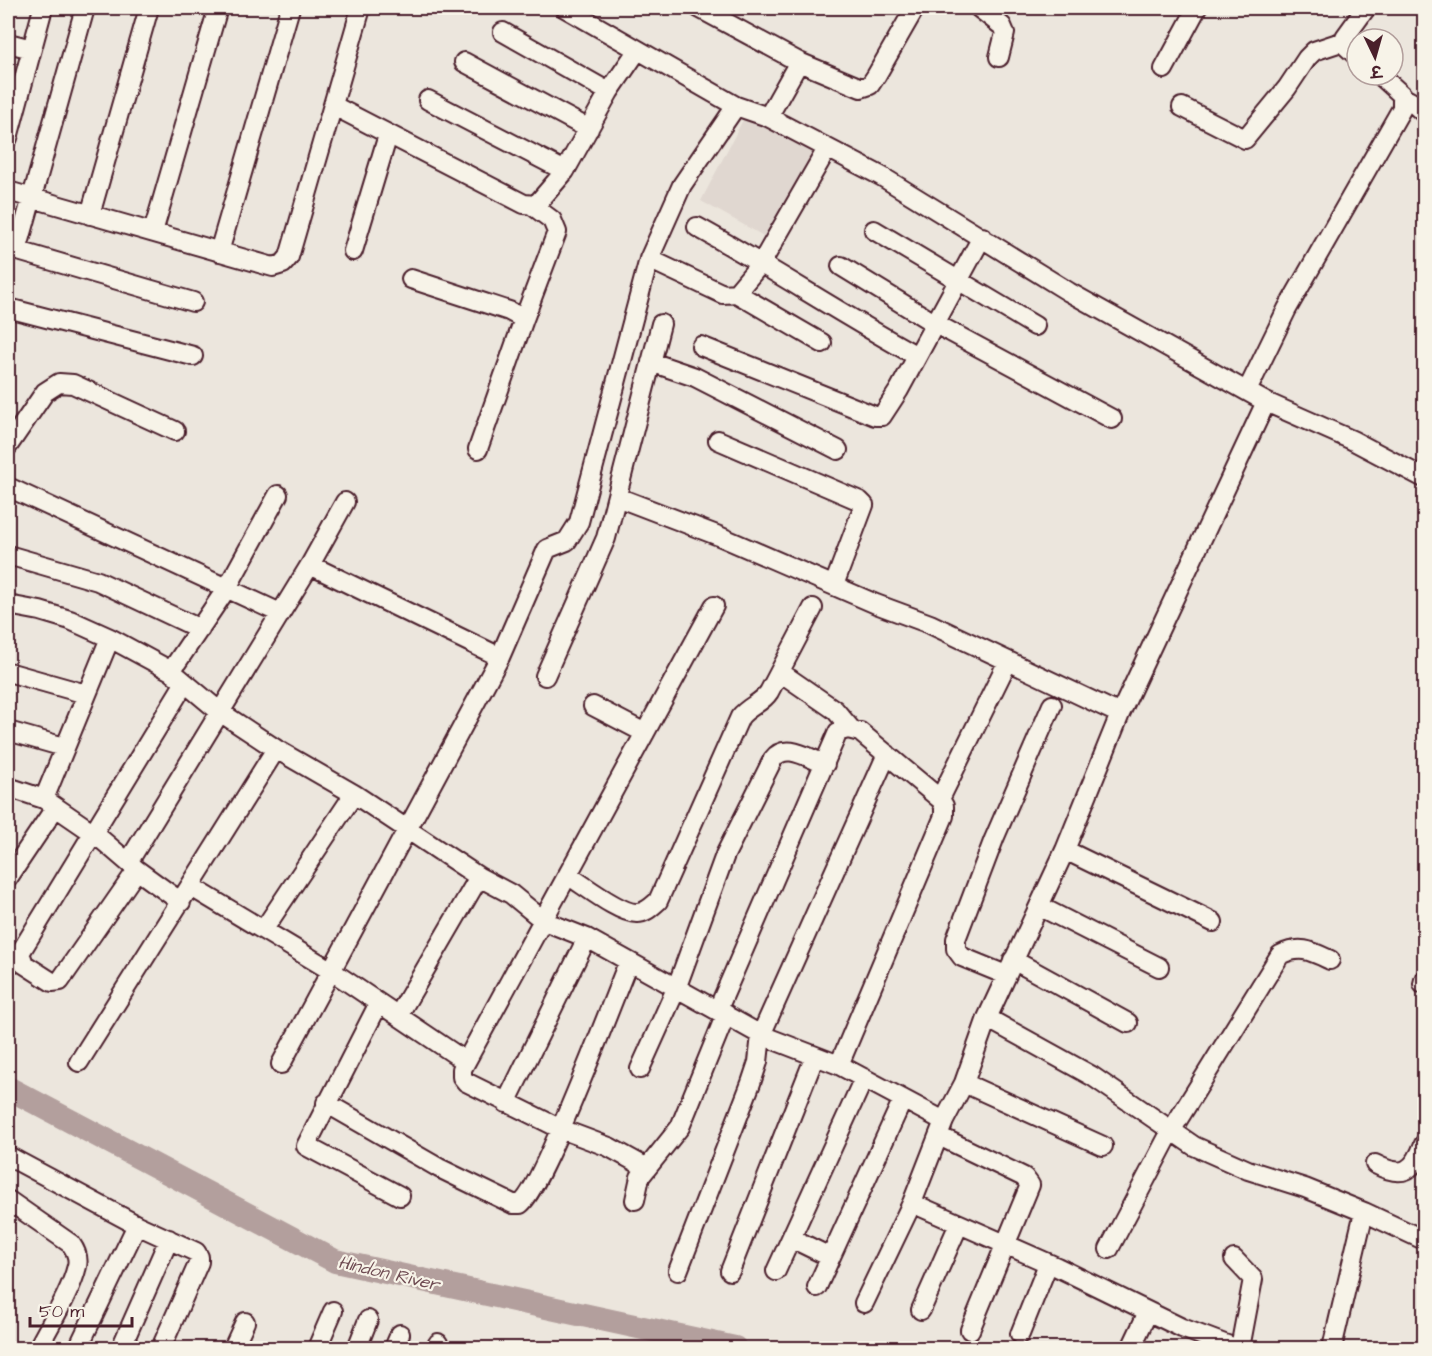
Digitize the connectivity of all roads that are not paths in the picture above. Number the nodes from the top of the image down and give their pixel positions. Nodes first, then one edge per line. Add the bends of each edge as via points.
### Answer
1 (43, 8) edge
2 (85, 8) edge
3 (149, 8) edge
4 (218, 8) edge
5 (290, 8) edge
6 (565, 8) edge
7 (699, 8) edge
8 (915, 8) edge
9 (979, 8) edge
10 (1197, 8) edge
11 (1366, 8) edge
12 (354, 9) edge
13 (502, 32) dead end
14 (1344, 41) joint
15 (8, 43) edge
16 (32, 50) junction
17 (637, 51) junction
18 (999, 57) dead end
19 (464, 62) dead end
20 (799, 62) junction
21 (1164, 69) dead end
22 (1391, 87) edge
23 (609, 92) junction
24 (14, 93) edge
25 (1402, 98) junction
26 (428, 100) dead end
27 (334, 106) junction
28 (736, 106) junction
29 (1182, 107) dead end
30 (1425, 113) edge
31 (768, 117) junction
32 (589, 129) junction
33 (388, 135) junction
34 (8, 138) edge
35 (827, 148) junction
36 (564, 171) junction
37 (8, 191) edge
38 (33, 200) junction
39 (533, 206) junction
40 (90, 215) junction
41 (697, 227) dead end
42 (874, 230) dead end
43 (153, 232) junction
44 (982, 237) junction
45 (12, 249) edge
46 (353, 251) dead end
47 (219, 252) junction
48 (649, 260) junction
49 (762, 262) junction
50 (841, 266) dead end
51 (411, 279) dead end
52 (957, 279) junction
53 (736, 293) junction
54 (193, 302) dead end
55 (8, 308) edge
56 (524, 320) junction
57 (934, 323) junction
58 (661, 324) dead end
59 (1035, 326) dead end
60 (822, 343) dead end
61 (701, 346) dead end
62 (193, 356) dead end
63 (917, 356) junction
64 (651, 362) junction
65 (1247, 391) junction
66 (1266, 402) junction
67 (1112, 419) dead end
68 (175, 431) dead end
69 (718, 440) dead end
70 (8, 446) edge
71 (478, 449) dead end
72 (838, 450) dead end
73 (1425, 478) edge
74 (8, 487) edge
75 (278, 495) dead end
76 (617, 497) junction
77 (345, 502) dead end
78 (579, 522) junction
79 (606, 538) junction
80 (8, 555) edge
81 (310, 565) junction
82 (834, 585) junction
83 (227, 588) junction
84 (8, 605) edge
85 (714, 606) dead end
86 (813, 608) dead end
87 (280, 613) junction
88 (200, 629) junction
89 (110, 638) junction
90 (500, 657) junction
91 (1008, 661) junction
92 (171, 671) junction
93 (8, 672) edge
94 (780, 672) junction
95 (544, 676) dead end
96 (184, 684) junction
97 (86, 694) junction
98 (1052, 705) dead end
99 (593, 706) dead end
100 (220, 712) junction
101 (1120, 714) junction
102 (852, 730) junction
103 (8, 731) edge
104 (645, 734) junction
105 (64, 747) junction
106 (276, 749) junction
107 (887, 753) junction
108 (825, 764) junction
109 (8, 787) edge
110 (354, 794) junction
111 (940, 799) junction
112 (50, 804) junction
113 (408, 830) junction
114 (95, 834) junction
115 (1065, 850) junction
116 (133, 866) junction
117 (569, 876) junction
118 (480, 877) junction
119 (8, 878) edge
120 (186, 894) junction
121 (1039, 906) junction
122 (544, 921) junction
123 (1213, 922) dead end
124 (264, 929) junction
125 (587, 938) junction
126 (1330, 960) dead end
127 (628, 963) junction
128 (1159, 967) dead end
129 (1009, 968) junction
130 (330, 970) junction
131 (676, 989) junction
132 (378, 1005) junction
133 (722, 1011) junction
134 (398, 1016) junction
135 (987, 1018) junction
136 (1128, 1023) dead end
137 (761, 1035) junction
138 (815, 1056) junction
139 (465, 1061) junction
140 (80, 1062) dead end
141 (281, 1064) dead end
142 (839, 1065) junction
143 (640, 1069) dead end
144 (864, 1078) junction
145 (964, 1083) junction
146 (903, 1099) junction
147 (326, 1103) junction
148 (506, 1103) junction
149 (941, 1128) junction
150 (561, 1129) junction
151 (1171, 1131) junction
152 (1425, 1144) edge
153 (1103, 1146) dead end
154 (8, 1156) edge
155 (1375, 1164) dead end
156 (647, 1168) junction
157 (400, 1196) dead end
158 (8, 1200) edge
159 (635, 1200) dead end
160 (912, 1203) junction
161 (1364, 1212) junction
162 (959, 1224) junction
163 (137, 1225) junction
164 (790, 1238) junction
165 (170, 1239) junction
166 (1425, 1239) edge
167 (1005, 1245) junction
168 (1109, 1248) dead end
169 (830, 1257) junction
170 (1234, 1259) dead end
171 (1048, 1264) junction
172 (678, 1271) dead end
173 (730, 1271) dead end
174 (776, 1271) dead end
175 (817, 1287) dead end
176 (864, 1303) dead end
177 (921, 1310) dead end
178 (333, 1311) dead end
179 (1148, 1312) junction
180 (369, 1320) dead end
181 (245, 1322) dead end
182 (970, 1330) dead end
183 (1020, 1334) dead end
184 (38, 1348) edge
185 (78, 1348) edge
186 (121, 1348) edge
187 (161, 1348) edge
188 (233, 1348) edge
189 (317, 1348) edge
190 (357, 1348) edge
191 (1131, 1348) edge
192 (1234, 1348) edge
193 (1240, 1348) edge
194 (1332, 1348) edge

1 - 16 street
2 - 38 street
3 - 40 street
4 - 43 street
5 - 47 street
6 - 17 street
7 - 20 street
8 - 20 street via 870,85 852,86
9 - 18 street via 1005,33
10 - 21 street
11 - 14 street
12 - 27 street
13 - 23 street
14 - 29 street via 1314,51 1245,139
15 - 16 street
16 - 24 street
17 - 23 street
17 - 28 street
19 - 32 street
20 - 31 street
22 - 25 street
23 - 32 street
24 - 34 street
25 - 30 street
25 - 65 street via 1402,108 1287,309
26 - 36 street
27 - 33 street
27 - 47 street via 289,257 273,267
28 - 31 street
28 - 48 street via 682,185
31 - 35 street
32 - 36 street
33 - 39 street
33 - 46 street
35 - 44 street
35 - 49 street
36 - 39 street via 539,204
37 - 38 street
38 - 40 street
38 - 45 street
39 - 56 street via 552,220 557,232
40 - 43 street
41 - 49 street
42 - 52 street
43 - 47 street
44 - 52 street
44 - 65 street via 1069,292
45 - 54 street
48 - 53 street via 723,294
48 - 78 street
49 - 53 street
49 - 63 street via 853,321
50 - 57 street
51 - 56 street via 509,311
52 - 57 street
52 - 59 street
53 - 60 street
55 - 62 street
56 - 71 street
57 - 63 street
57 - 67 street
58 - 64 street
61 - 63 street via 875,416 886,412
64 - 72 street via 695,377
64 - 76 street
65 - 66 street
66 - 73 street
66 - 101 street
68 - 70 street via 73,384 59,383 45,392
69 - 82 street via 864,505
74 - 83 street
75 - 83 street
76 - 79 street
76 - 82 street
77 - 81 street
78 - 79 street
78 - 90 street via 567,541 547,549
79 - 95 street
80 - 88 street via 98,581
81 - 87 street
81 - 90 street
82 - 91 street
83 - 87 street
83 - 88 street
84 - 89 street via 40,610
85 - 104 street
86 - 94 street
87 - 100 street
88 - 92 street
89 - 92 street
89 - 97 street
90 - 113 street
91 - 101 street
91 - 111 street
92 - 96 street
93 - 97 street
94 - 102 street via 835,710
94 - 117 street via 764,700 740,717 658,901 637,914
96 - 100 street
96 - 114 street
97 - 105 street
98 - 129 street via 994,838 956,939 956,949 962,957
99 - 104 street
100 - 106 street
100 - 116 street
101 - 115 street
102 - 107 street
102 - 108 street via 838,732
103 - 105 street
104 - 117 street
105 - 112 street
106 - 110 street
106 - 120 street
107 - 111 street
107 - 137 street
108 - 131 street via 786,750 772,759 724,855
108 - 133 street
109 - 112 street
110 - 113 street
110 - 124 street
111 - 142 street via 944,816
112 - 114 street
112 - 119 street
113 - 118 street
113 - 130 street
114 - 116 street
114 - 116 street via 20,953 24,964 52,982 60,981
115 - 121 street
115 - 123 street
116 - 120 street
117 - 122 street
118 - 122 street via 511,894
118 - 134 street
120 - 124 street
120 - 140 street
121 - 128 street
121 - 129 street
122 - 125 street
122 - 139 street
124 - 130 street
125 - 127 street
125 - 148 street
126 - 151 street via 1307,948 1280,955
127 - 131 street
127 - 150 street
129 - 135 street
129 - 136 street
130 - 132 street
130 - 141 street
131 - 133 street
131 - 143 street
132 - 134 street
132 - 147 street
133 - 137 street
133 - 156 street via 680,1127
134 - 139 street
135 - 145 street
135 - 151 street via 1092,1076
137 - 138 street
137 - 172 street via 751,1083
138 - 142 street
138 - 173 street
139 - 148 street via 462,1077 466,1082
142 - 144 street
144 - 146 street
144 - 164 street
145 - 149 street
145 - 153 street
146 - 149 street
146 - 169 street
147 - 150 street via 439,1168 513,1204 520,1204 529,1195
147 - 157 street via 307,1148
148 - 150 street
149 - 160 street
149 - 167 street via 1029,1181
150 - 156 street via 609,1147
151 - 161 street via 1248,1170
151 - 168 street
152 - 155 street via 1404,1172 1391,1172
154 - 163 street
156 - 159 street via 637,1184
158 - 184 street via 71,1244 77,1253 75,1271
160 - 162 street
160 - 176 street
161 - 166 street
161 - 194 street
162 - 167 street
162 - 177 street
163 - 165 street
163 - 185 street
164 - 169 street
164 - 174 street
165 - 186 street
165 - 187 street via 200,1257
167 - 171 street
167 - 182 street
169 - 175 street
170 - 193 street via 1253,1280
171 - 179 street
171 - 183 street
178 - 189 street
179 - 191 street
179 - 192 street
180 - 190 street
181 - 188 street

